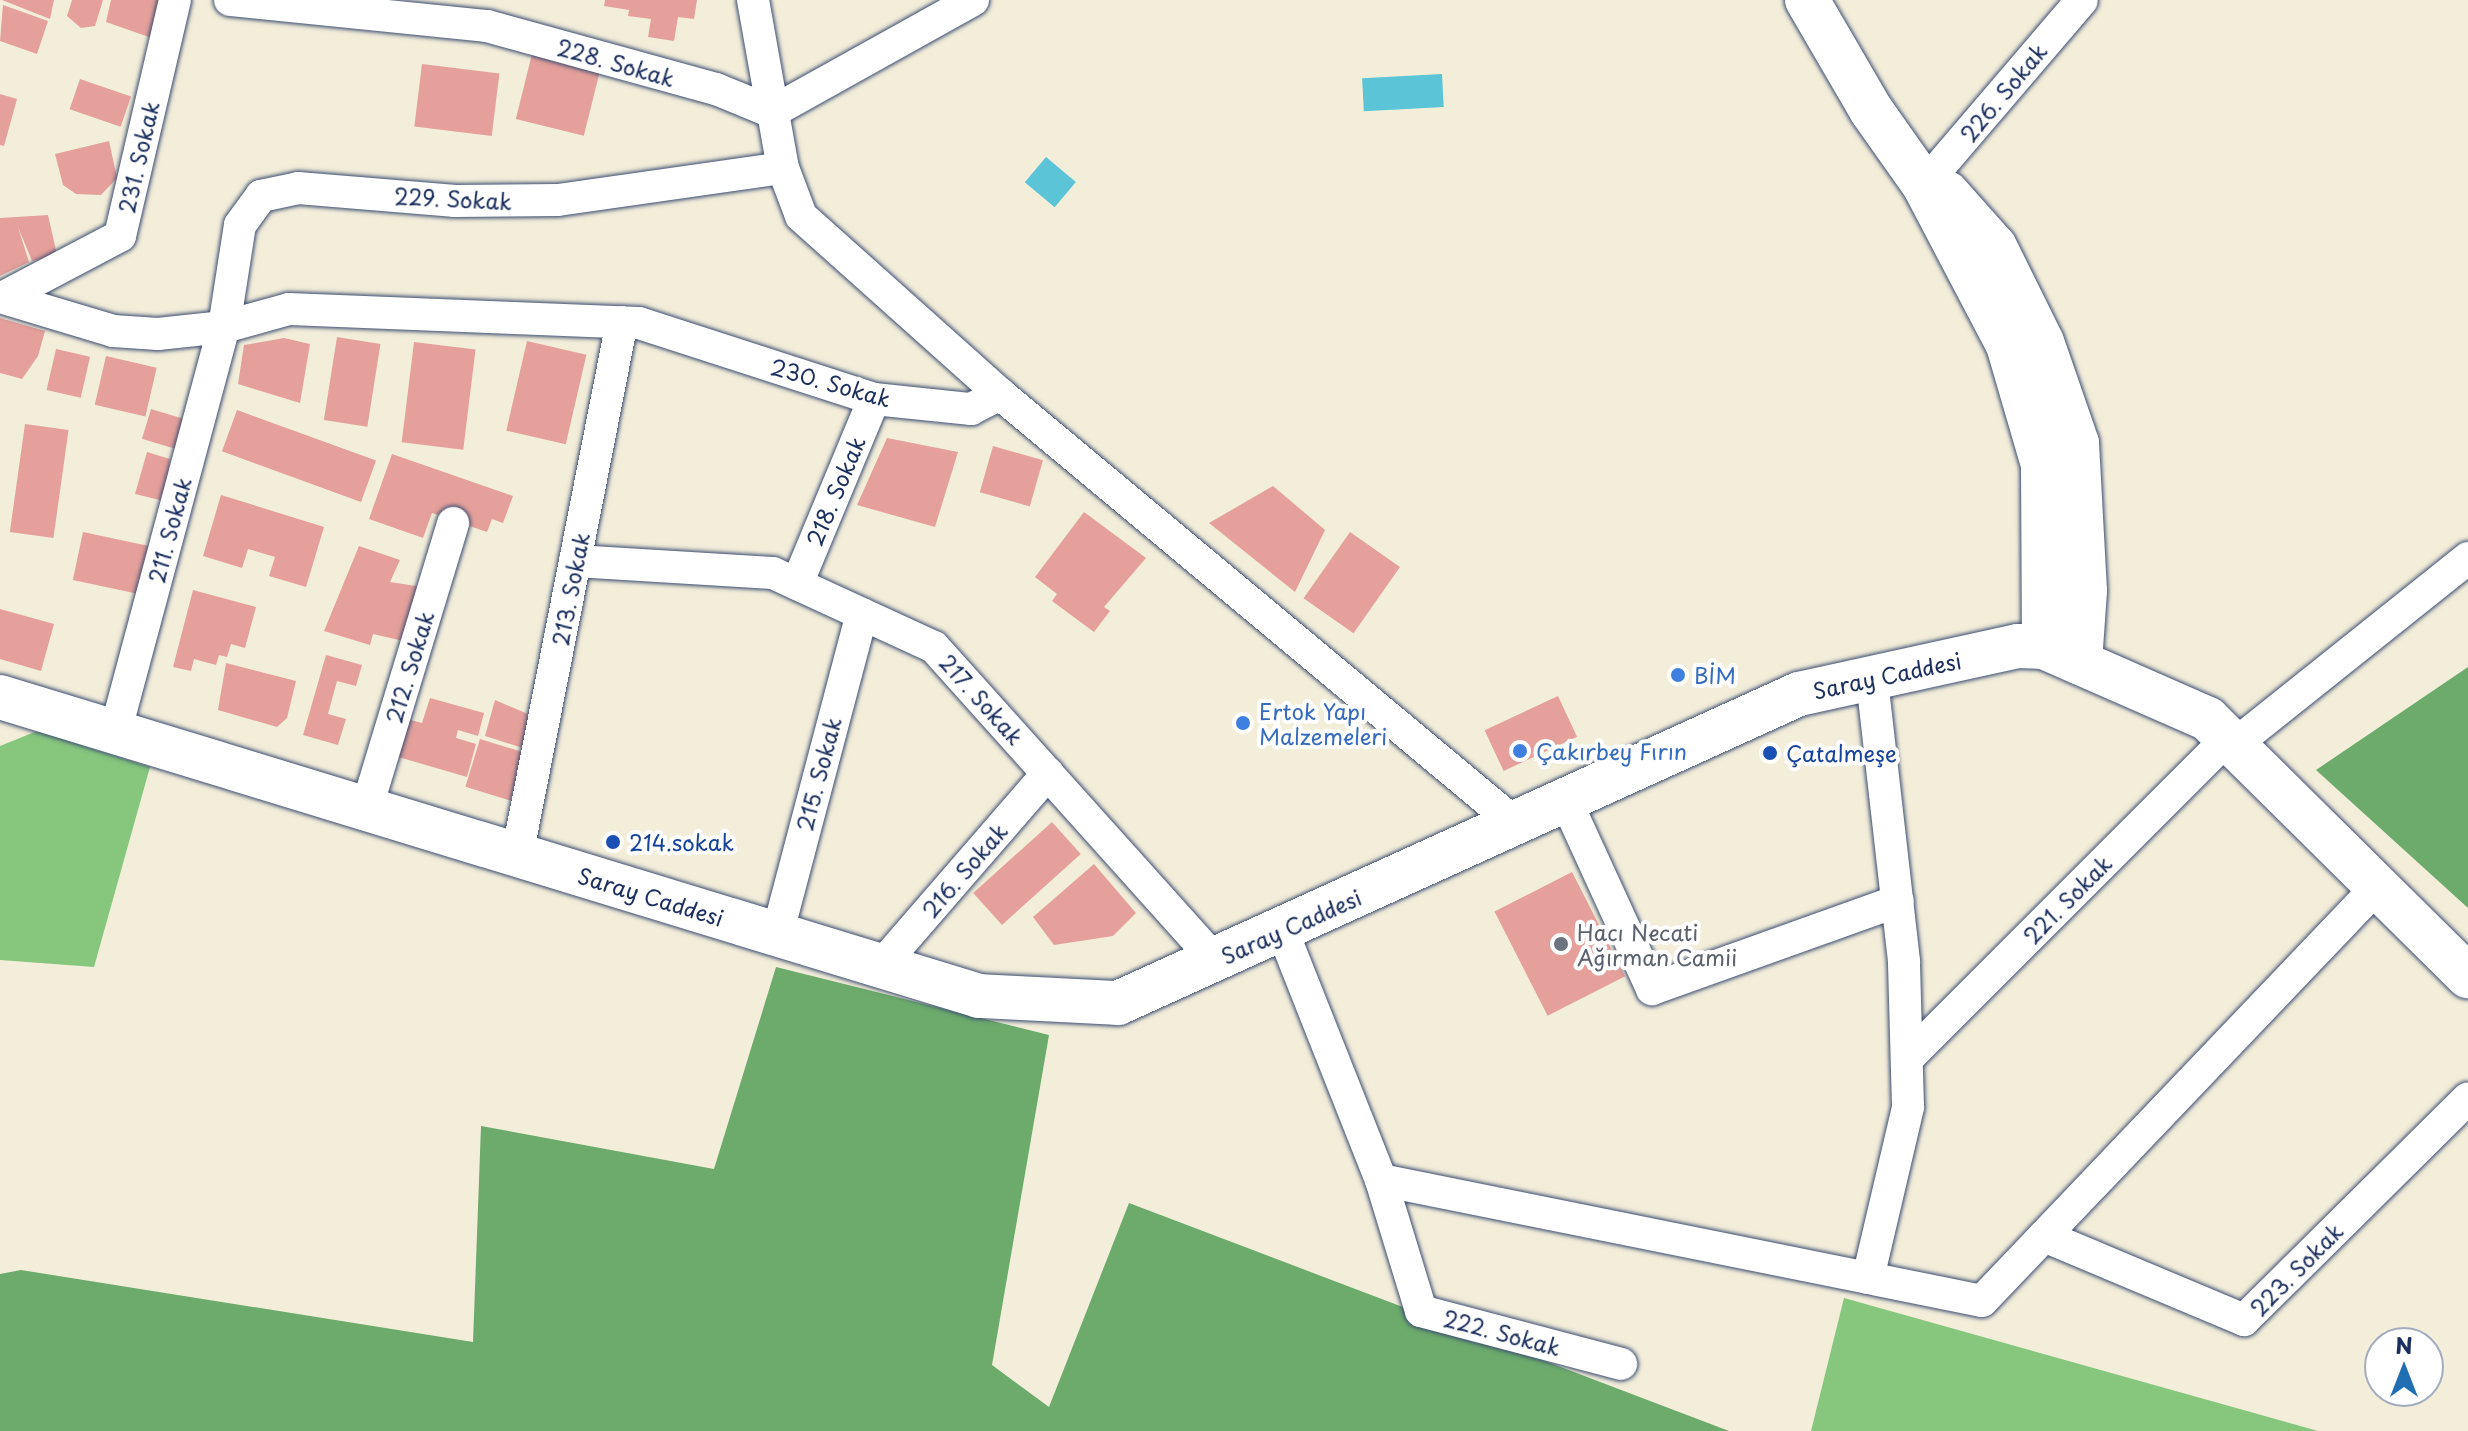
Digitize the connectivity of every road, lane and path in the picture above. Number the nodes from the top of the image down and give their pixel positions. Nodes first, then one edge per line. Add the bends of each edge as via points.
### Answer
1 (175, 0) edge
2 (230, 0) edge
3 (753, 0) edge
4 (973, 0) edge
5 (1807, 0) edge
6 (2082, 0) edge
7 (772, 112) junction
8 (783, 168) junction
9 (1924, 185) junction
10 (3, 297) edge
11 (622, 322) junction
12 (224, 327) junction
13 (1000, 394) junction
14 (874, 399) junction
15 (453, 523) dead end
16 (2468, 558) edge
17 (575, 561) junction
18 (797, 584) junction
19 (862, 614) junction
20 (2062, 655) junction
21 (1872, 678) junction
22 (0, 697) edge
23 (115, 733) junction
24 (2231, 742) junction
25 (1048, 773) junction
26 (1566, 801) junction
27 (366, 810) junction
28 (1516, 824) junction
29 (517, 856) junction
30 (2378, 886) junction
31 (1898, 901) junction
32 (1282, 930) junction
33 (777, 935) junction
34 (1215, 960) junction
35 (881, 966) junction
36 (2468, 976) edge
37 (1907, 1059) junction
38 (2468, 1098) edge
39 (1381, 1180) junction
40 (2044, 1236) junction
41 (1868, 1278) junction
42 (1621, 1364) dead end

1 - 10 street, 231. Sokak via 120,236
2 - 7 street, 228. Sokak via 487,26 716,89
3 - 7 street
4 - 7 street
5 - 9 main road via 1871,110
6 - 9 street, 226. Sokak
7 - 8 street
8 - 12 street, 229. Sokak via 545,201 277,189 255,202 240,225
8 - 13 street via 792,199 814,233
9 - 20 main road via 2008,345 2043,465
10 - 12 street, 230. Sokak via 113,331 158,334
11 - 12 street, 230. Sokak via 289,309
11 - 14 street, 230. Sokak
11 - 17 street, 213. Sokak
12 - 23 street, 211. Sokak
13 - 14 street, 230. Sokak via 971,409
13 - 28 street
14 - 18 street, 218. Sokak
15 - 27 street, 212. Sokak
16 - 24 street, 221. Sokak
17 - 18 street, 217. Sokak via 773,573
17 - 29 street, 213. Sokak
18 - 19 street, 217. Sokak
19 - 25 street, 217. Sokak via 934,647
19 - 33 street, 215. Sokak
20 - 21 main road, Saray Caddesi via 2018,646
20 - 24 main road, Saray Caddesi via 2208,719
21 - 26 main road, Saray Caddesi via 1799,694
21 - 31 street
22 - 23 main road, Saray Caddesi
23 - 27 main road, Saray Caddesi
24 - 30 main road, Saray Caddesi
24 - 37 street, 221. Sokak
25 - 34 street, 217. Sokak
25 - 35 street, 216. Sokak
26 - 28 main road, Saray Caddesi
26 - 31 street via 1652,989
27 - 29 main road, Saray Caddesi
28 - 32 main road, Saray Caddesi
29 - 33 main road, Saray Caddesi
30 - 36 main road, Saray Caddesi
30 - 40 street
31 - 37 street
32 - 34 main road, Saray Caddesi
32 - 39 street
33 - 35 main road, Saray Caddesi
34 - 35 main road, Saray Caddesi via 1118,1003 979,996
37 - 41 street via 1908,1107
38 - 40 street, 223. Sokak via 2244,1320
39 - 41 street
39 - 42 street, 222. Sokak via 1421,1311
40 - 41 street via 1982,1301

